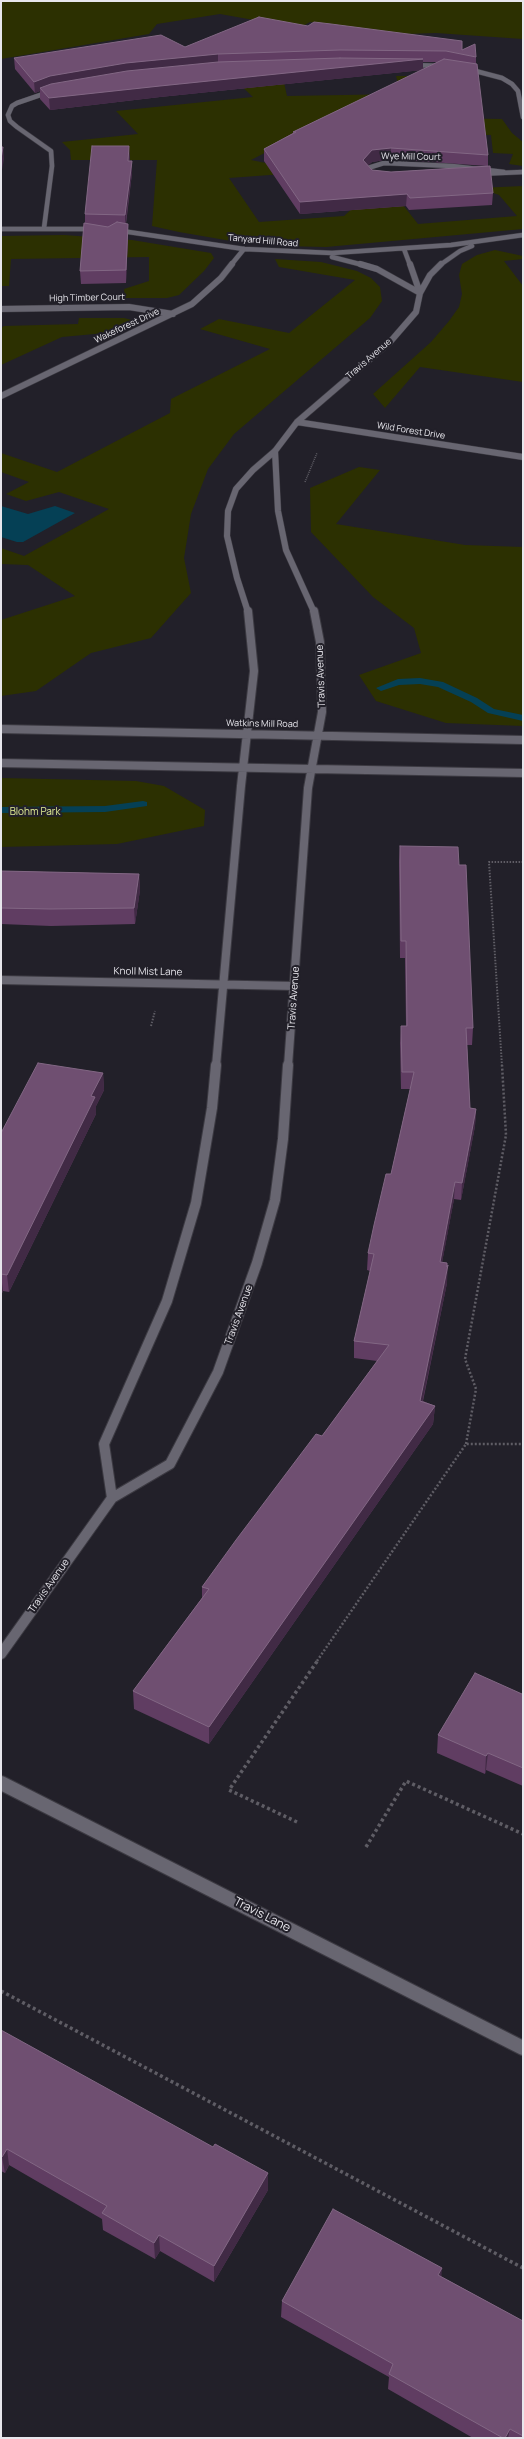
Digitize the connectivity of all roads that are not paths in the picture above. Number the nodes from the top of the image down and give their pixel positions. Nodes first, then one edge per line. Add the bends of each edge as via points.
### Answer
1 (406, 65) edge
2 (453, 67) edge
3 (460, 68) edge
4 (59, 89) edge
5 (523, 117) edge
6 (504, 172) junction
7 (523, 172) edge
8 (465, 174) edge
9 (377, 179) edge
10 (44, 228) junction
11 (1, 229) edge
12 (523, 235) edge
13 (485, 241) junction
14 (244, 249) junction
15 (404, 249) junction
16 (316, 253) junction
17 (420, 293) junction
18 (1, 308) edge
19 (173, 314) junction
20 (1, 396) edge
21 (297, 422) junction
22 (275, 451) junction
23 (523, 457) edge
24 (1, 729) edge
25 (248, 734) junction
26 (318, 735) junction
27 (523, 740) edge
28 (1, 763) edge
29 (243, 766) junction
30 (311, 768) junction
31 (523, 773) edge
32 (1, 980) edge
33 (223, 984) junction
34 (295, 986) junction
35 (112, 1498) junction
36 (1, 1654) edge
37 (1, 1783) edge
38 (523, 2048) edge

1 - 2 street
3 - 5 street via 486,73 512,84 518,91
4 - 10 street via 17,103 9,111 8,121 51,151 52,166
6 - 7 street, Wye Mill Court
6 - 8 street, Wye Mill Court
6 - 9 street, Wye Mill Court via 384,163 366,170 368,175
10 - 11 street, Tanyard Hill Road
10 - 14 street, Tanyard Hill Road via 138,232
12 - 13 street, Tanyard Hill Road
13 - 15 street, Tanyard Hill Road
13 - 17 street, Travis Avenue via 460,251 440,265 430,275
14 - 16 street, Tanyard Hill Road
14 - 19 street, Wakeforest Drive via 208,292
15 - 16 street, Tanyard Hill Road
15 - 17 street
16 - 17 street via 377,269
17 - 21 street, Travis Avenue via 420,301 408,323 390,342
18 - 19 street, High Timber Court via 129,307
19 - 20 street, Wakeforest Drive
21 - 22 street, Travis Avenue
21 - 23 street, Wild Forest Drive
22 - 25 street, Travis Avenue via 236,489 228,511 227,536 250,617 254,671
22 - 26 street, Travis Avenue via 278,511 286,550 314,611 320,642 322,712
24 - 25 street, Watkins Mill Road
25 - 26 street, Watkins Mill Road
25 - 29 street, Travis Avenue
26 - 27 street, Watkins Mill Road
26 - 30 street, Travis Avenue
28 - 29 street
29 - 30 street
29 - 33 street, Travis Avenue
30 - 31 street
30 - 34 street, Travis Avenue
32 - 33 street, Knoll Mist Lane
33 - 34 street, Knoll Mist Lane
33 - 35 street, Travis Avenue via 212,1108 196,1203 167,1301 104,1444
34 - 35 street, Travis Avenue via 283,1139 275,1200 255,1271 218,1372 170,1464
35 - 36 street, Travis Avenue
37 - 38 street, Travis Lane

